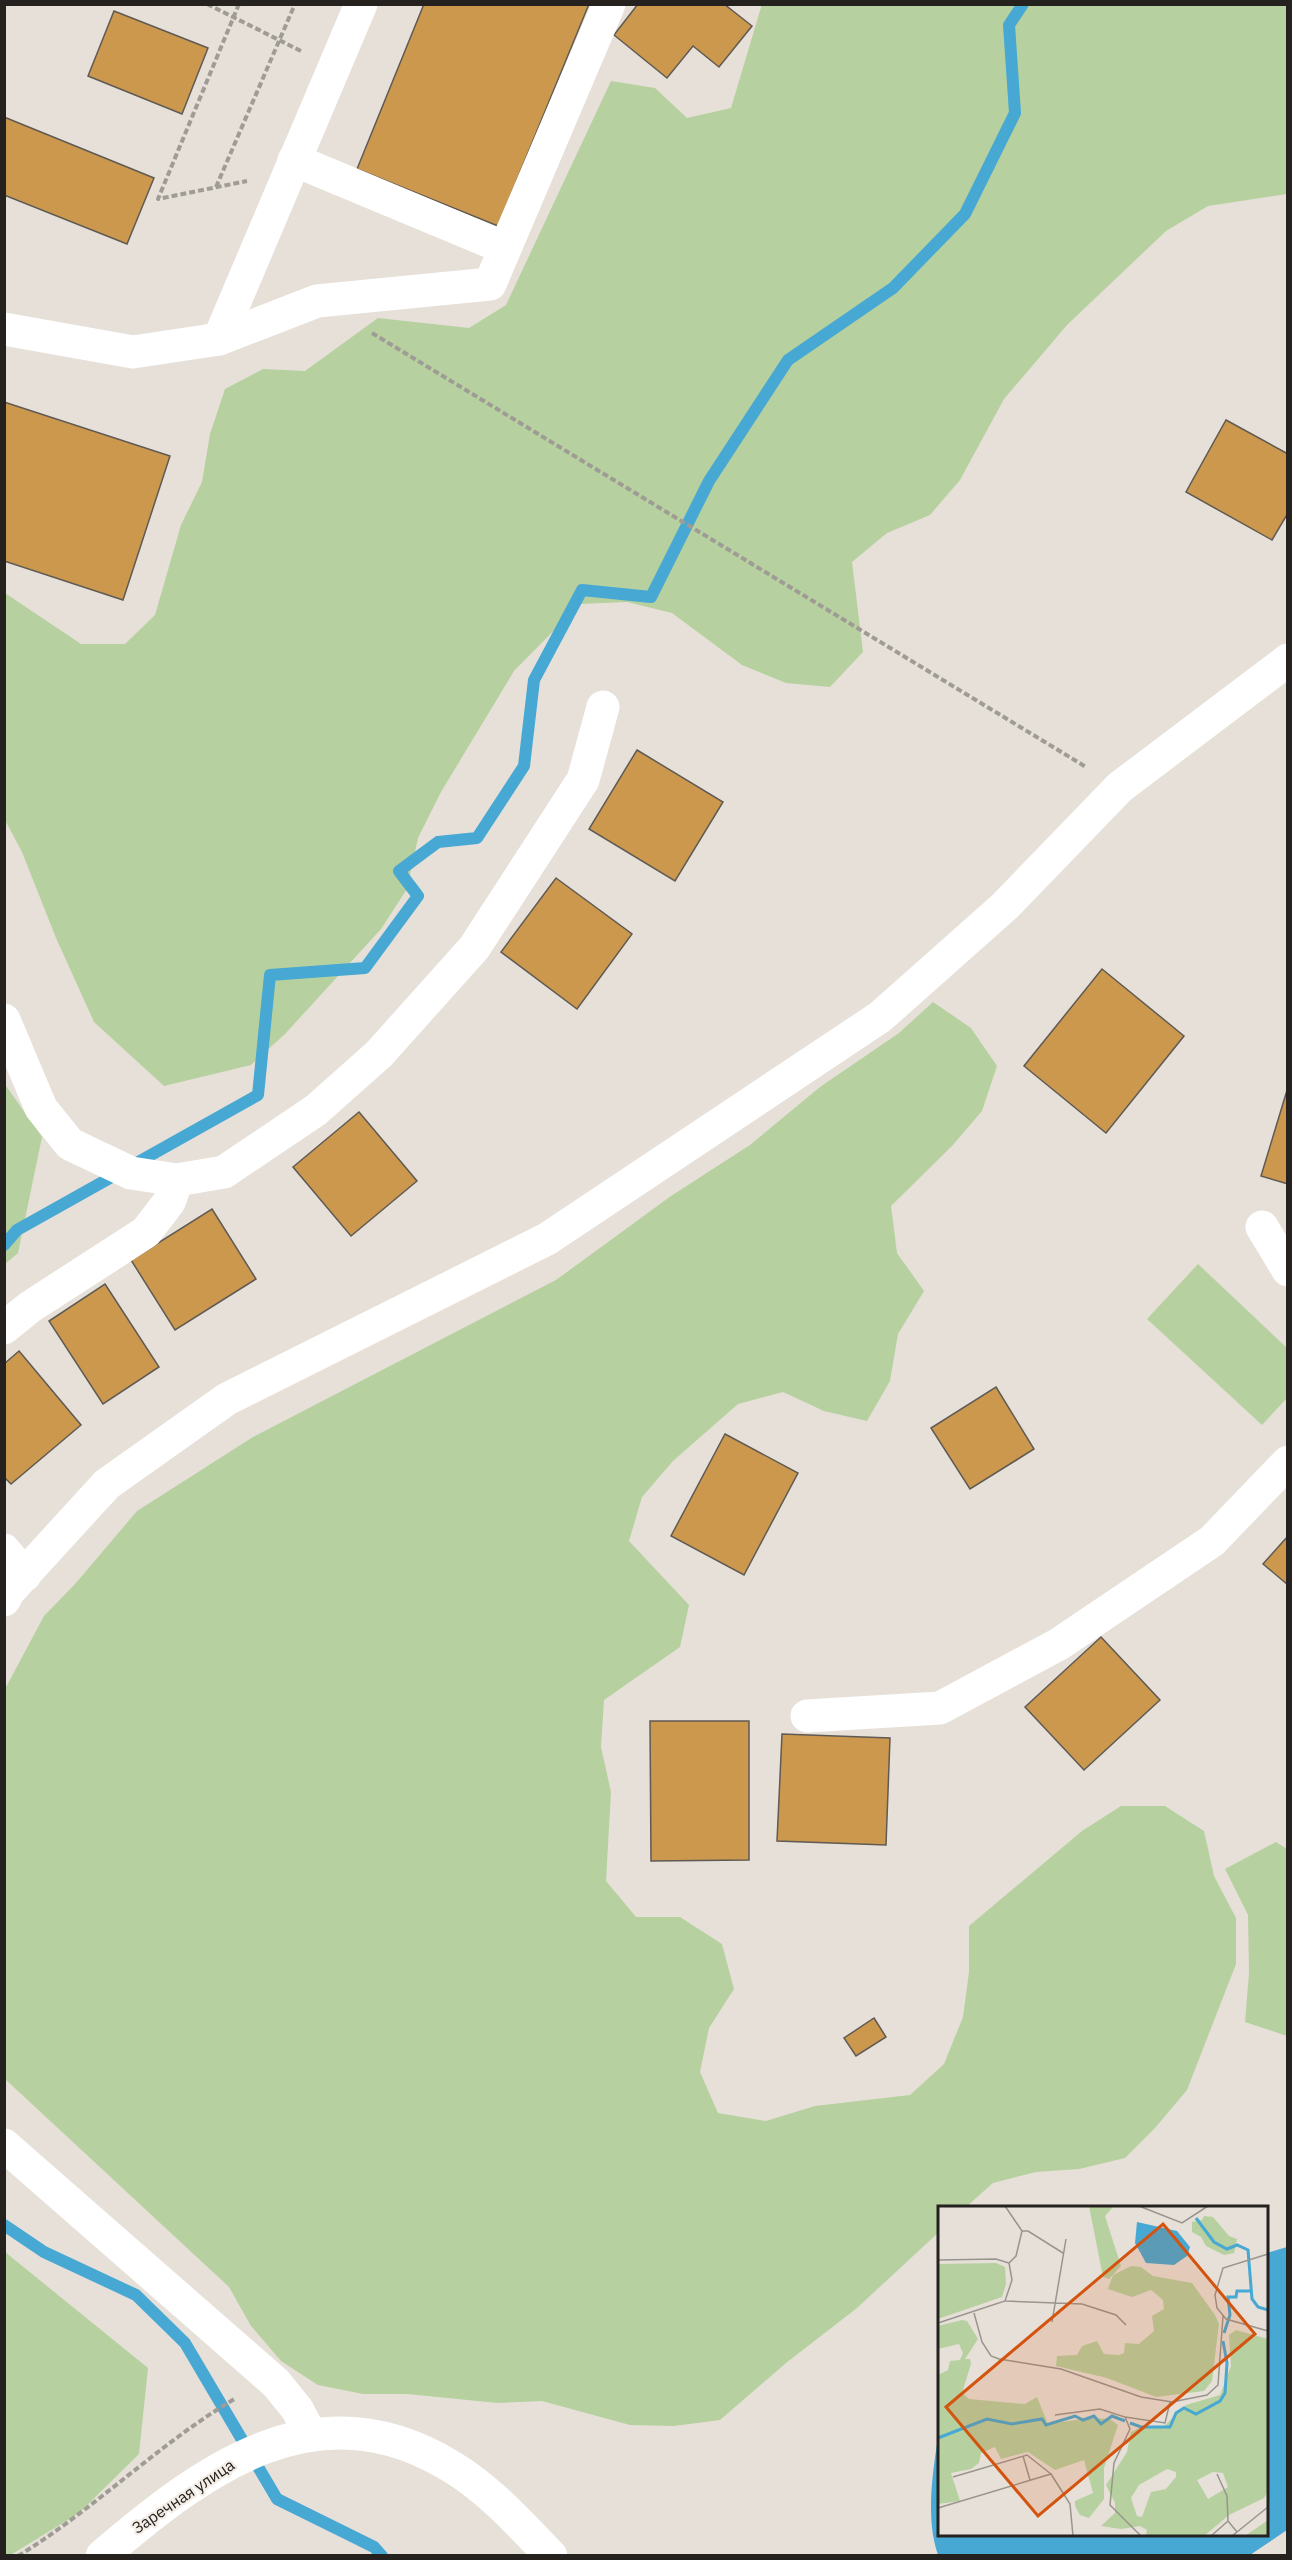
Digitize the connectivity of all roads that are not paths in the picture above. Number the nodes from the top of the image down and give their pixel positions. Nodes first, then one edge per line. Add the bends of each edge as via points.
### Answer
1 (361, 4) edge
2 (609, 4) edge
3 (292, 166) junction
4 (505, 248) junction
5 (4, 328) edge
6 (219, 339) junction
7 (1287, 660) edge
8 (603, 707) dead end
9 (4, 1020) edge
10 (177, 1180) junction
11 (1262, 1227) dead end
12 (1287, 1270) edge
13 (4, 1328) edge
14 (1287, 1462) edge
15 (4, 1550) edge
16 (25, 1575) junction
17 (4, 1600) edge
18 (807, 1716) dead end
19 (4, 2145) edge
20 (311, 2435) junction
21 (102, 2556) edge
22 (550, 2556) edge

1 - 3 main road
2 - 4 main road
3 - 4 main road
3 - 6 main road
4 - 6 main road via 490,284 317,301
5 - 6 main road via 133,352
7 - 16 main road via 1120,787 1005,906 880,1017 547,1239 227,1399 107,1484
8 - 10 main road via 583,780 474,948 379,1054 316,1110 224,1172
9 - 10 main road via 41,1107 70,1144 131,1173
10 - 13 main road via 169,1202 146,1232
11 - 12 main road
14 - 18 main road via 1212,1541 1059,1644 940,1708
15 - 16 main road
16 - 17 main road
19 - 20 main road via 271,2378 297,2409
20 - 21 main road, Заречная улица via 269,2444 219,2469 143,2521
20 - 22 main road, Заречная улица via 357,2432 404,2444 452,2467 503,2506

